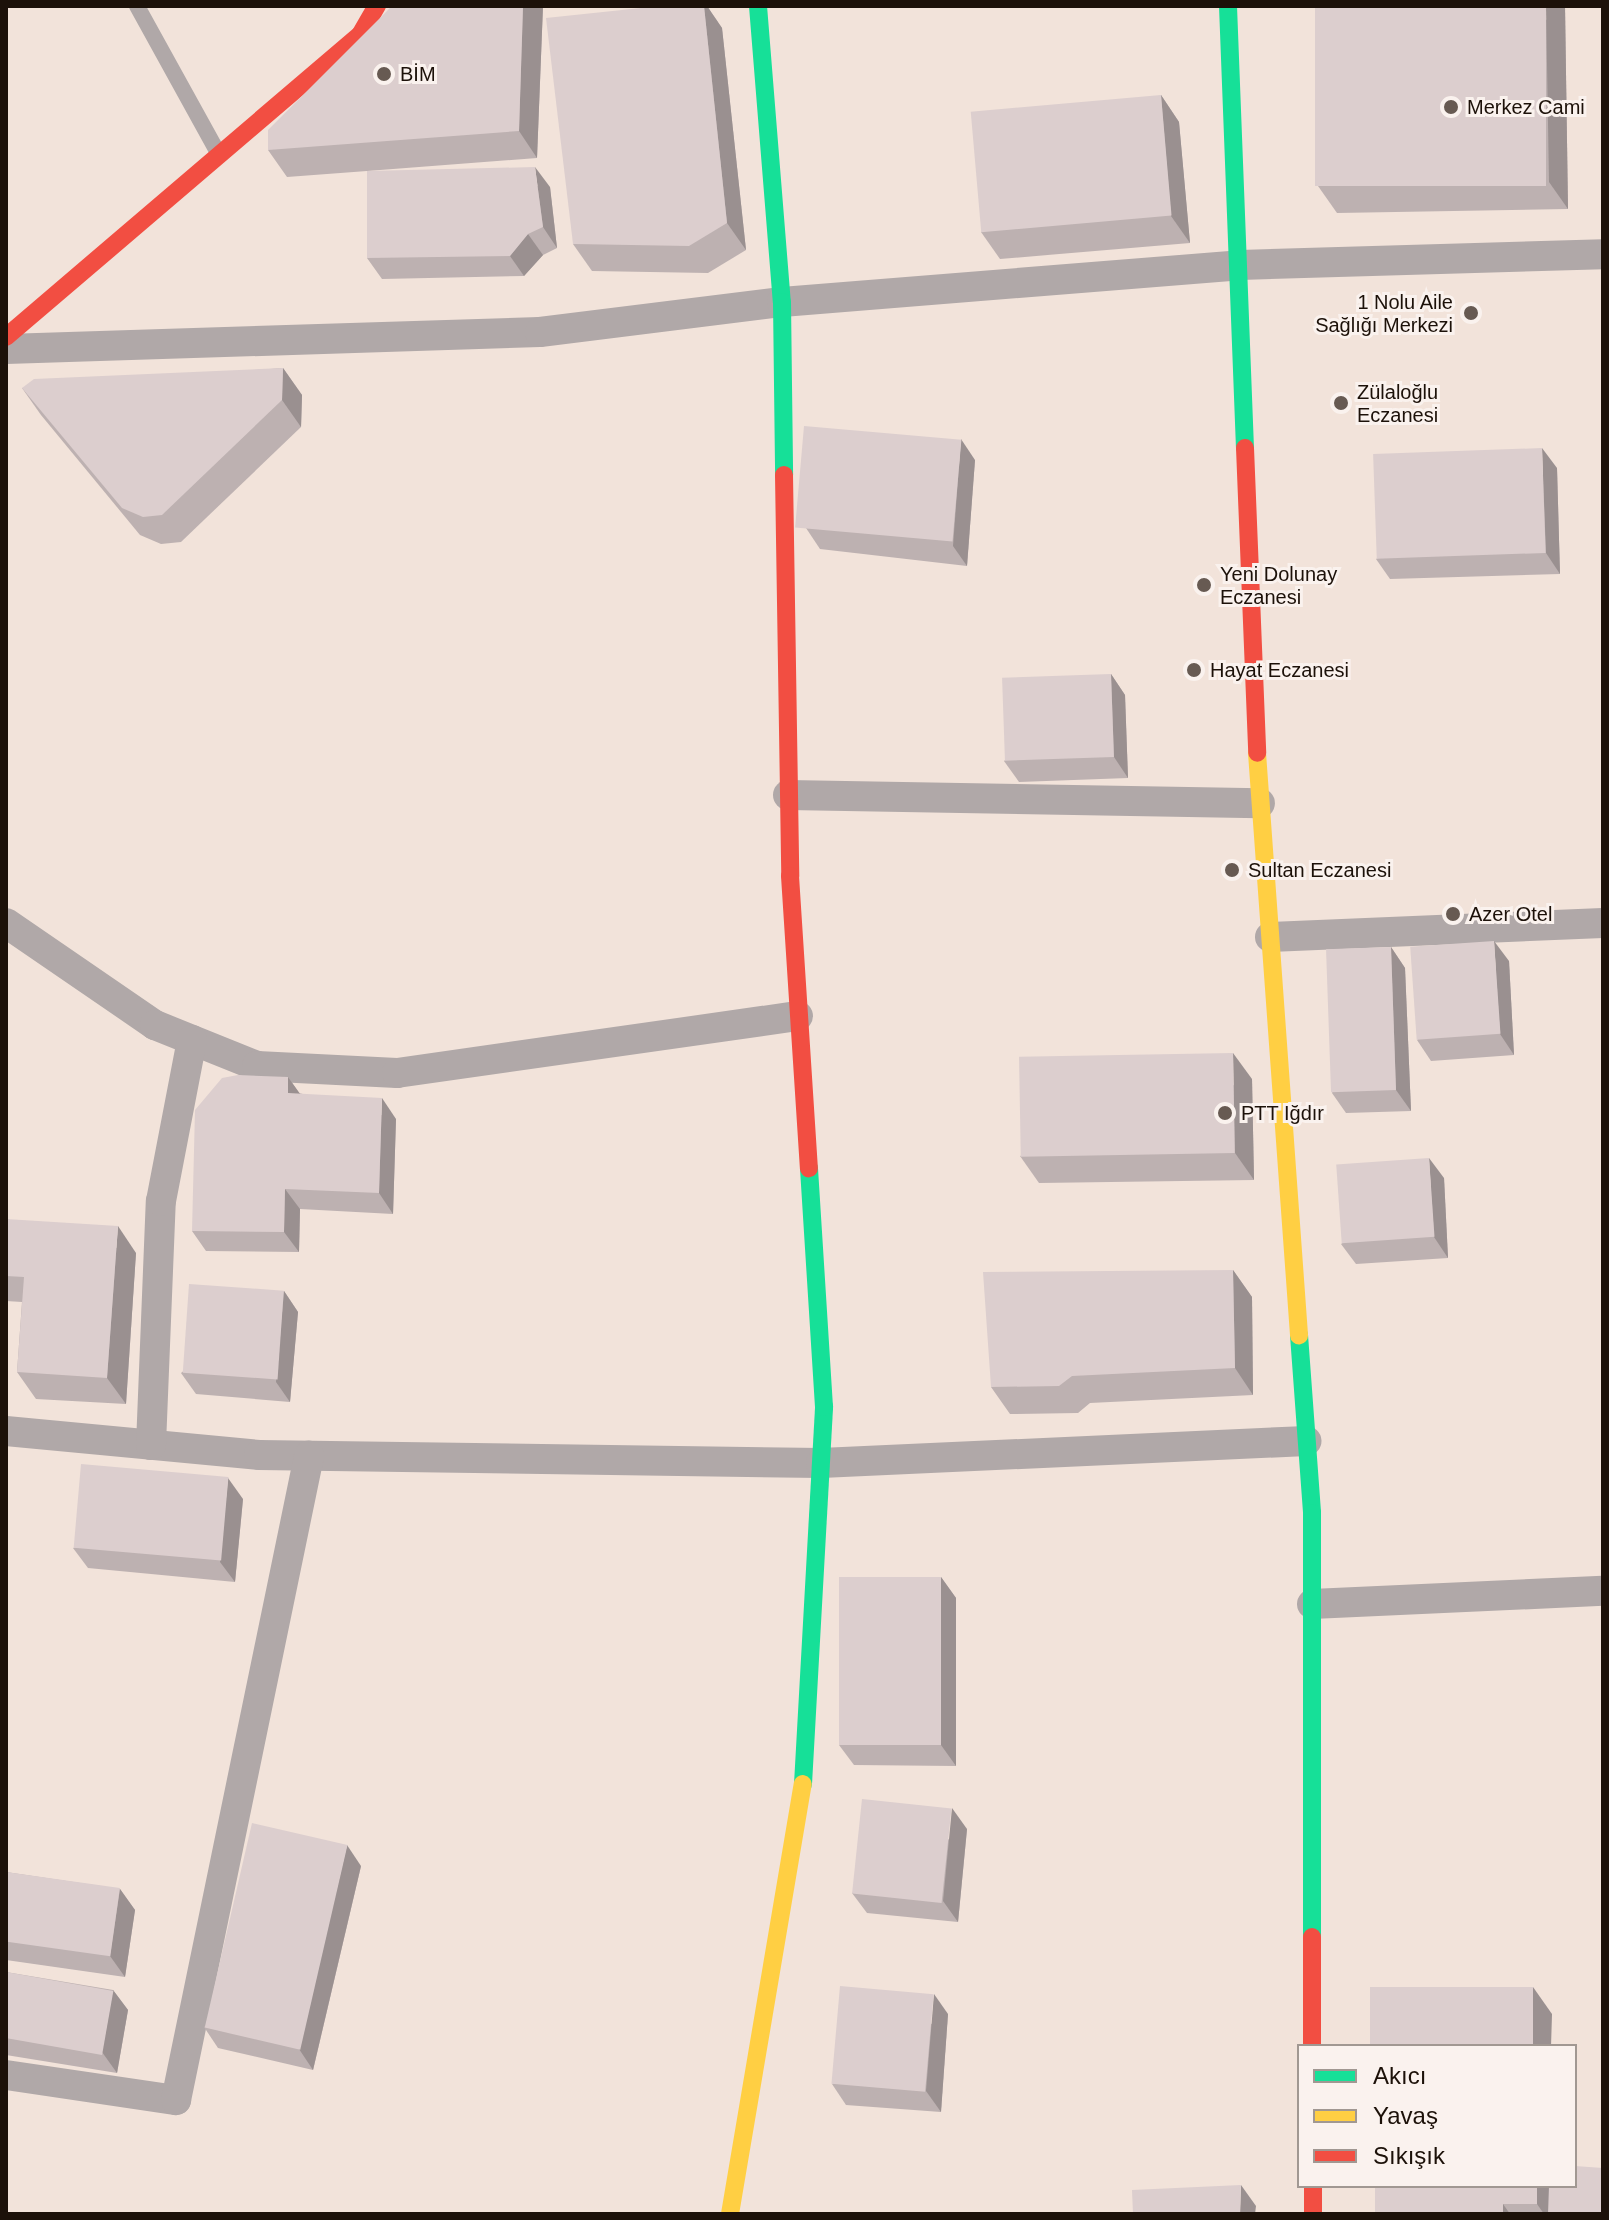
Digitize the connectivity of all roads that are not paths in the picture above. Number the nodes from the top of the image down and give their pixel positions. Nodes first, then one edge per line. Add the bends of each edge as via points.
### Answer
1 (137, 6) edge
2 (377, 6) edge
3 (758, 6) edge
4 (1228, 6) edge
5 (218, 155) junction
6 (1603, 254) edge
7 (1240, 265) junction
8 (782, 302) junction
9 (6, 337) edge
10 (6, 349) edge
11 (788, 795) junction
12 (1260, 803) junction
13 (6, 923) edge
14 (1603, 923) edge
15 (1270, 937) junction
16 (798, 1016) junction
17 (192, 1040) junction
18 (6, 1431) edge
19 (1307, 1441) junction
20 (151, 1445) junction
21 (309, 1456) junction
22 (821, 1463) junction
23 (1603, 1591) edge
24 (1312, 1604) junction
25 (1312, 2044) edge
26 (6, 2075) edge
27 (1313, 2188) edge
28 (730, 2214) edge
29 (1313, 2214) edge

1 - 5 lane
2 - 5 street via 360,35
3 - 8 street
4 - 7 street
5 - 9 street
6 - 7 street
7 - 8 street
7 - 12 street
8 - 10 street via 540,332
8 - 11 street
11 - 12 street
11 - 16 street
12 - 15 street
13 - 17 street via 155,1025
14 - 15 street
15 - 19 street
16 - 17 street via 397,1073 257,1066
16 - 22 street via 824,1407
17 - 20 street via 161,1201
18 - 20 street
19 - 22 street
19 - 24 street
20 - 21 street
21 - 22 street
21 - 26 street via 176,2100
22 - 28 street via 801,1819
23 - 24 street
24 - 25 street
27 - 29 street

